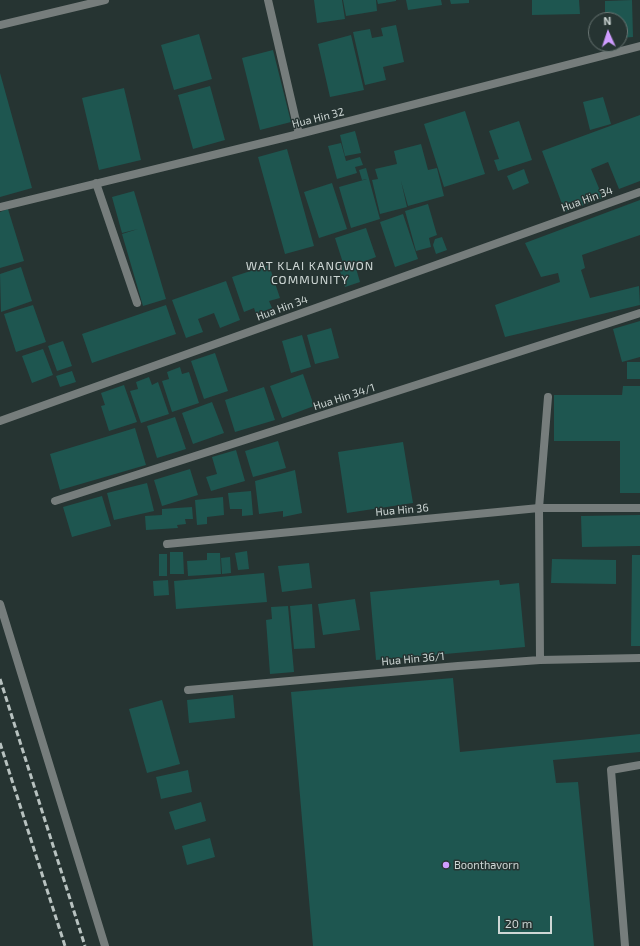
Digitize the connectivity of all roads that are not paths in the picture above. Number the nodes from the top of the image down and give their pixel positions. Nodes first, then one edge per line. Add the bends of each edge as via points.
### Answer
1 (105, 0) edge
2 (268, 0) edge
3 (0, 25) edge
4 (640, 46) edge
5 (299, 134) junction
6 (96, 183) junction
7 (640, 192) edge
8 (0, 207) edge
9 (137, 303) dead end
10 (640, 313) edge
11 (548, 397) dead end
12 (0, 421) edge
13 (55, 501) dead end
14 (539, 508) junction
15 (640, 508) edge
16 (167, 544) dead end
17 (0, 604) edge
18 (640, 658) edge
19 (540, 660) junction
20 (188, 690) dead end
21 (640, 765) edge
22 (104, 946) edge
23 (624, 946) edge

1 - 3 street
2 - 5 street
4 - 5 street, Hua Hin 32
5 - 6 street, Hua Hin 32
6 - 8 street, Hua Hin 32
6 - 9 street
7 - 12 street, Hua Hin 34
10 - 13 street, Hua Hin 34/1
11 - 14 street
14 - 15 street, Hua Hin 36
14 - 16 street, Hua Hin 36
14 - 19 street
17 - 22 street
18 - 19 street, Hua Hin 36/1
19 - 20 street, Hua Hin 36/1
21 - 23 street via 611,770

